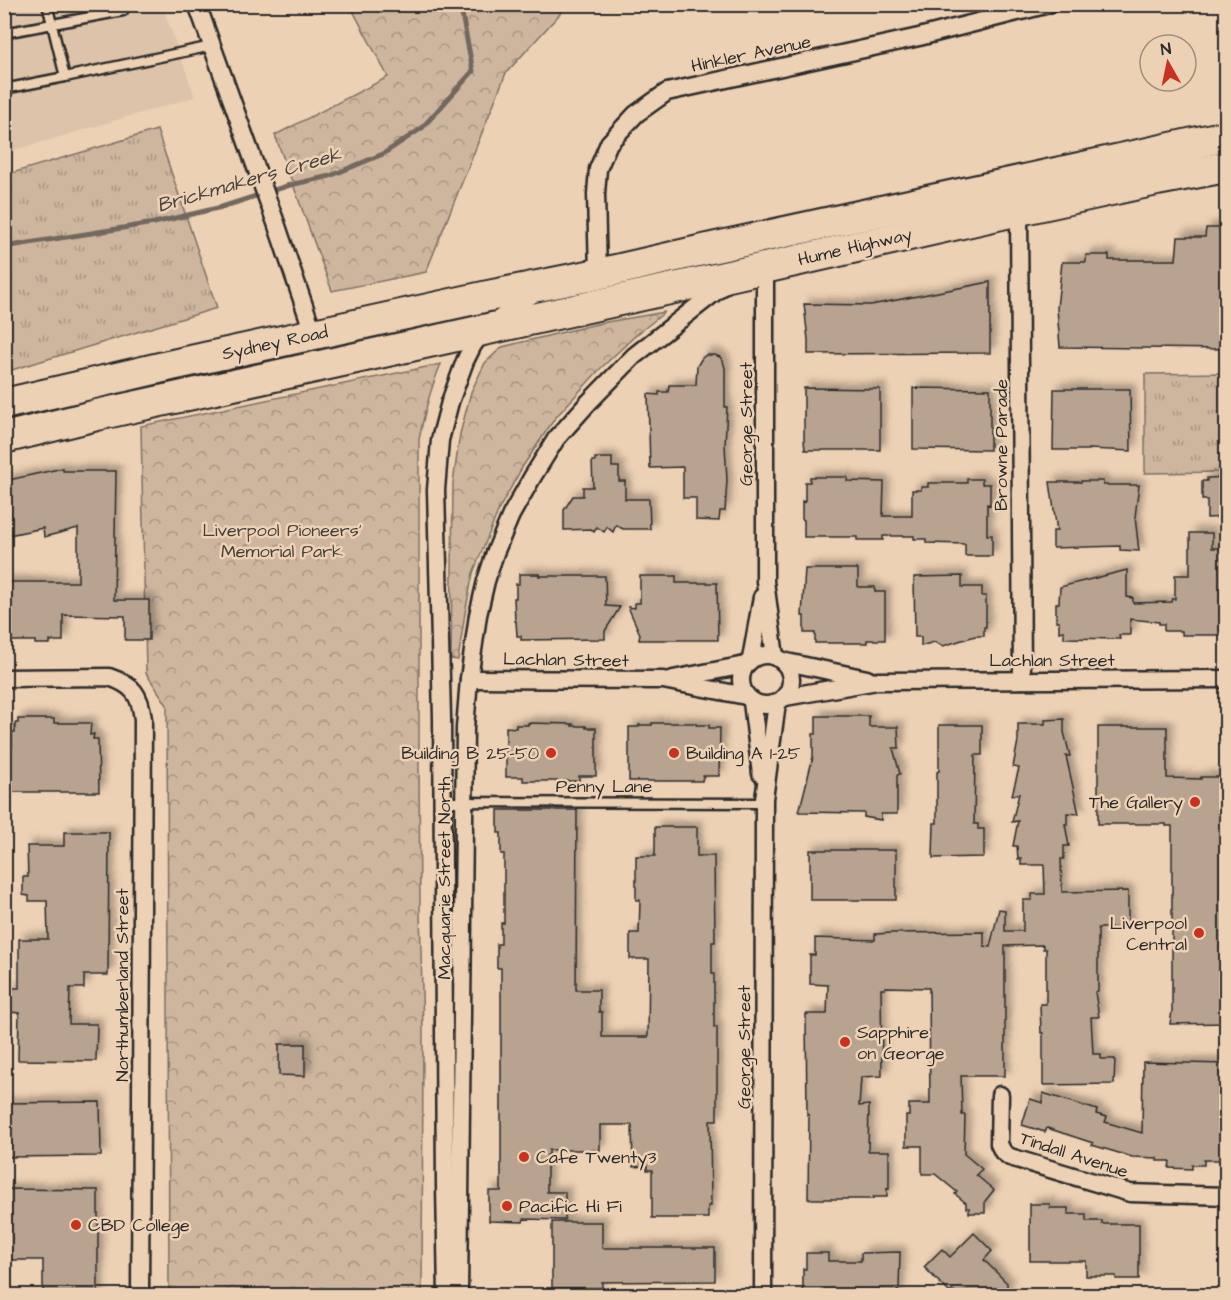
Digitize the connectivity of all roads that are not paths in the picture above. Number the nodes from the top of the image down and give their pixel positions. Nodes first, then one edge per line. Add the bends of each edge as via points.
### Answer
1 (47, 4) edge
2 (197, 4) edge
3 (1049, 4) edge
4 (123, 11) dead end
5 (1003, 11) edge
6 (51, 25) junction
7 (4, 33) edge
8 (212, 46) junction
9 (65, 77) junction
10 (4, 89) edge
11 (1227, 136) edge
12 (1227, 167) edge
13 (1019, 210) junction
14 (752, 270) junction
15 (598, 274) junction
16 (547, 285) junction
17 (484, 330) junction
18 (314, 335) junction
19 (323, 365) junction
20 (4, 404) edge
21 (4, 438) edge
22 (765, 581) junction
23 (778, 659) junction
24 (748, 662) junction
25 (4, 678) edge
26 (469, 679) junction
27 (1227, 679) edge
28 (1022, 680) junction
29 (663, 681) junction
30 (877, 681) junction
31 (749, 699) junction
32 (781, 700) junction
33 (764, 801) junction
34 (443, 802) junction
35 (464, 802) junction
36 (1000, 1095) dead end
37 (1227, 1196) edge
38 (140, 1296) edge
39 (447, 1296) edge
40 (459, 1296) edge
41 (764, 1296) edge

1 - 6 lane
2 - 8 street
3 - 5 street, Hinkler Avenue
4 - 6 lane
5 - 15 street, Hinkler Avenue via 919,37 668,92 636,114 609,143 597,169
6 - 7 lane
6 - 9 lane
8 - 9 lane
8 - 18 street
9 - 10 lane
11 - 15 highway, Hume Highway
12 - 13 highway, Hume Highway
13 - 14 highway, Hume Highway
13 - 28 street, Browne Parade
14 - 17 highway, Hume Highway
14 - 22 street, George Street
14 - 26 street, Macquarie Street North via 634,356 556,440 511,515 495,553 478,615
15 - 16 highway, Hume Highway
16 - 17 street, Macquarie Street North
16 - 18 highway, Sydney Road
17 - 19 highway, Sydney Road
17 - 34 street, Macquarie Street North via 465,361 440,440 436,490
18 - 19 highway
18 - 20 highway, Sydney Road
19 - 21 highway, Sydney Road
22 - 23 street, George Street
22 - 24 street, George Street
23 - 24 street via 766,655
23 - 30 street, Lachlan Street
23 - 32 street via 787,666 791,682
24 - 29 street, Lachlan Street
24 - 31 street via 740,681
25 - 38 street, Northumberland Street via 109,677 123,681 141,704
26 - 29 street, Lachlan Street
26 - 35 street, Macquarie Street North
27 - 28 street, Lachlan Street
28 - 30 street, Lachlan Street
29 - 31 street, Lachlan Street
30 - 32 street, Lachlan Street
31 - 32 street via 760,705
31 - 33 street, George Street
32 - 33 street, George Street
33 - 35 lane, Penny Lane
33 - 41 street, George Street
34 - 35 lane, Penny Lane
34 - 39 street, Macquarie Street North
35 - 40 street, Macquarie Street North
36 - 37 street, Tindall Avenue via 999,1144 1010,1157 1130,1193

